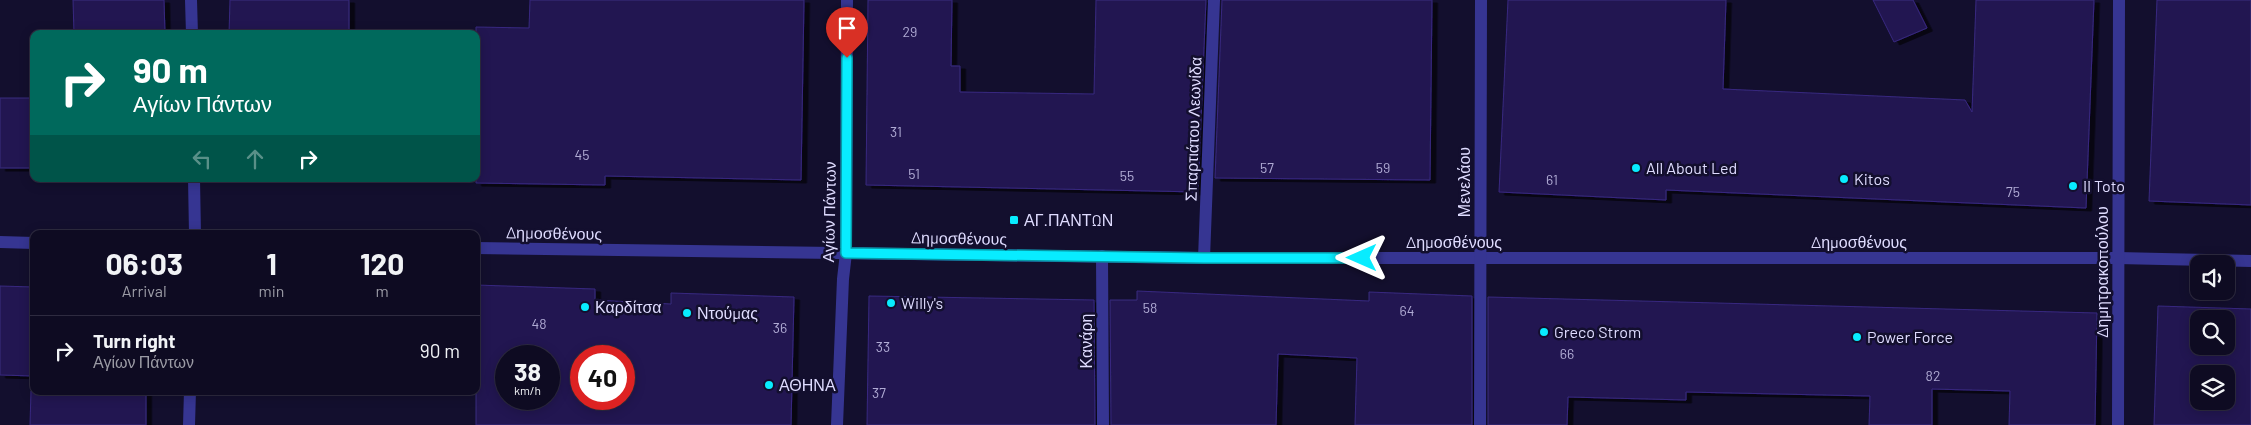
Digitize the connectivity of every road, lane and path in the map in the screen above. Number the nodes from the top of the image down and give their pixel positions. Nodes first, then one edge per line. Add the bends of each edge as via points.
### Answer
1 (192, 0) edge
2 (847, 0) edge
3 (1214, 0) edge
4 (1481, 0) edge
5 (2119, 0) edge
6 (192, 30) edge
7 (194, 182) edge
8 (195, 230) edge
9 (0, 242) edge
10 (30, 243) edge
11 (480, 248) edge
12 (846, 253) junction
13 (1102, 256) junction
14 (1204, 258) junction
15 (1480, 258) junction
16 (2118, 258) junction
17 (2251, 261) edge
18 (190, 395) edge
19 (189, 425) edge
20 (837, 425) edge
21 (1103, 425) edge
22 (1480, 425) edge
23 (2118, 425) edge

1 - 6 street
2 - 12 street, Αγίων Πάντων
3 - 14 street, Σπαρτιάτου Λεωνίδα
4 - 15 street, Μενελάου
5 - 16 street, Δημητρακοπούλου
7 - 8 street
9 - 10 street
11 - 12 street, Δημοσθένους
12 - 13 street, Δημοσθένους
12 - 20 street, Αγίων Πάντων
13 - 14 street, Δημοσθένους
13 - 21 street, Κανάρη
14 - 15 street, Δημοσθένους
15 - 16 street, Δημοσθένους
15 - 22 street, Μενελάου
16 - 17 street, Δημοσθένους
16 - 23 street, Δημητρακοπούλου
18 - 19 street

